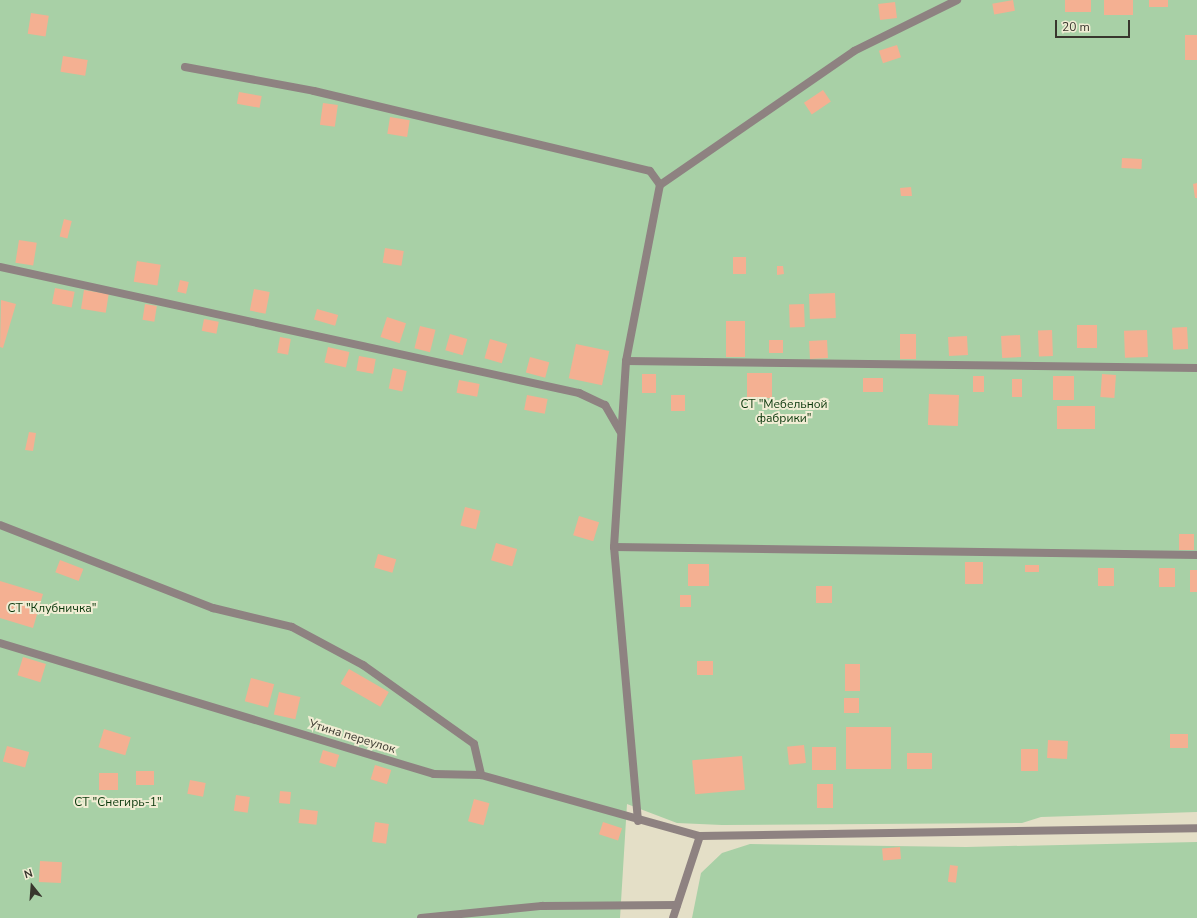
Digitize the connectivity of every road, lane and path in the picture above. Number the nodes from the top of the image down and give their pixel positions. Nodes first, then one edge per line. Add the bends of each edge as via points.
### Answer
1 (957, 0) edge
2 (185, 67) dead end
3 (660, 186) junction
4 (0, 267) edge
5 (626, 361) junction
6 (1197, 368) edge
7 (620, 431) junction
8 (0, 525) edge
9 (614, 547) junction
10 (1197, 555) edge
11 (0, 643) edge
12 (481, 775) junction
13 (638, 821) junction
14 (1197, 828) edge
15 (700, 836) junction
16 (677, 905) junction
17 (421, 918) edge
18 (673, 918) edge

1 - 3 street via 854,52
2 - 3 street via 314,91 650,171
3 - 5 street
4 - 7 street via 579,393 605,404
5 - 6 street
5 - 7 street
7 - 9 street
8 - 12 street via 213,608 292,627 363,665 474,744
9 - 10 street
9 - 13 street
11 - 12 street, Утина переулок via 434,774
12 - 13 street, Утина переулок
13 - 15 street, Утина переулок
14 - 15 street, Утина переулок
15 - 16 street
16 - 17 street via 542,906
16 - 18 street

